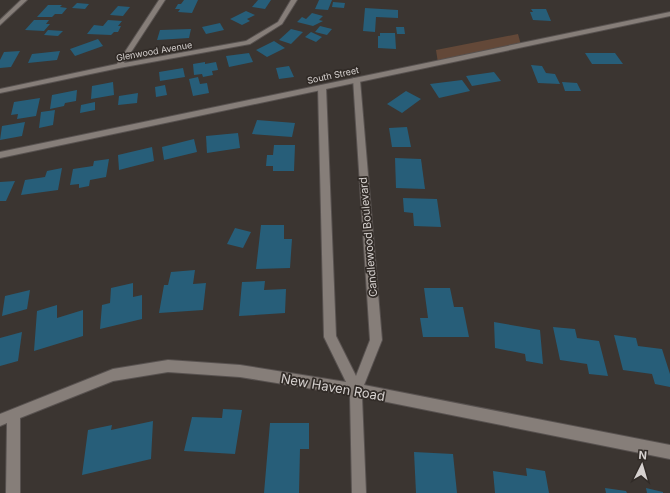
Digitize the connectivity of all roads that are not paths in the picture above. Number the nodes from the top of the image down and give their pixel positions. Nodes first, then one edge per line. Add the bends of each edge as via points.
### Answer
1 (24, 0) edge
2 (162, 0) edge
3 (294, 0) edge
4 (670, 14) edge
5 (0, 23) edge
6 (119, 66) junction
7 (356, 80) junction
8 (322, 87) junction
9 (0, 91) edge
10 (0, 155) edge
11 (356, 390) junction
12 (14, 415) junction
13 (0, 420) edge
14 (670, 452) edge
15 (13, 493) edge
16 (359, 493) edge

1 - 5 street
2 - 6 street
3 - 6 street, Glenwood Avenue via 280,23 248,43
4 - 7 street, South Street
6 - 9 street, Glenwood Avenue
7 - 8 street, South Street
7 - 11 street, Candlewood Boulevard via 376,340
8 - 10 street, South Street
8 - 11 street, Candlewood Boulevard via 330,337
11 - 12 street, New Haven Road via 240,371 168,366 113,375
11 - 14 street, New Haven Road
11 - 16 street, Candlewood Boulevard
12 - 13 street, New Haven Road
12 - 15 street

